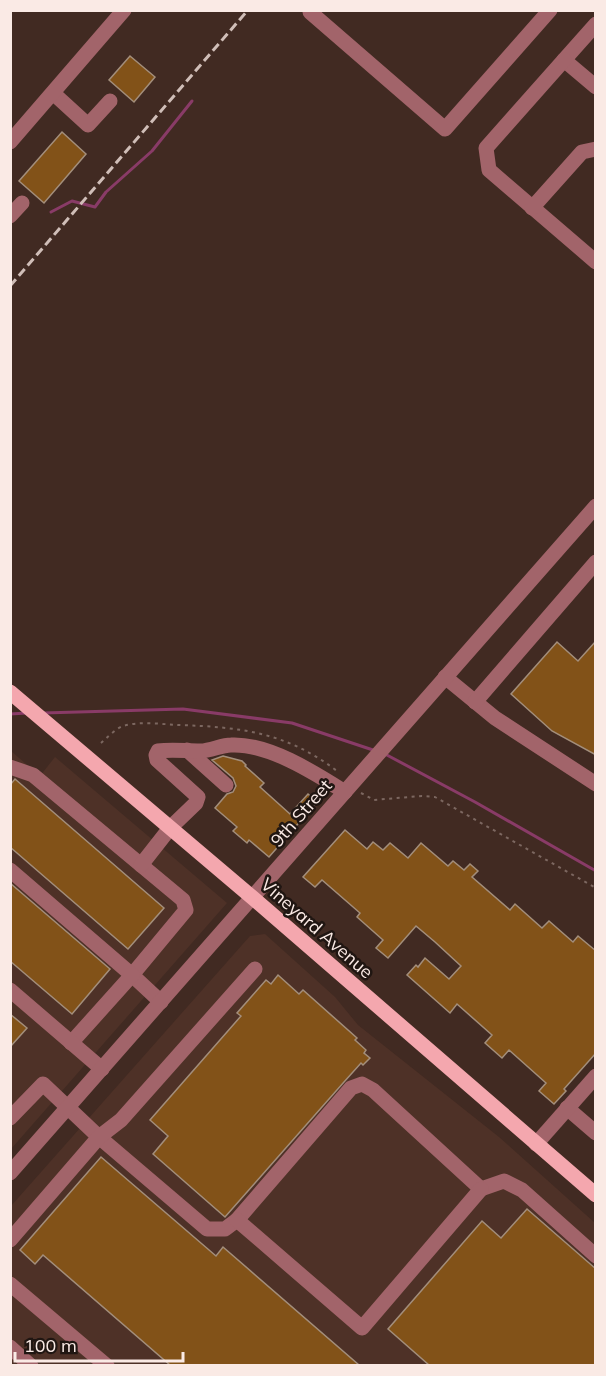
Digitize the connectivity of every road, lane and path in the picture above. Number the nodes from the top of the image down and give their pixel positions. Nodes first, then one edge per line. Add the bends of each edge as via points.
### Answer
1 (124, 10) edge
2 (312, 10) edge
3 (550, 10) edge
4 (596, 24) edge
5 (564, 60) junction
6 (596, 87) edge
7 (53, 93) junction
8 (110, 100) dead end
9 (10, 142) edge
10 (596, 149) edge
11 (22, 203) dead end
12 (532, 208) junction
13 (10, 216) edge
14 (596, 262) edge
15 (596, 506) edge
16 (596, 562) edge
17 (446, 677) junction
18 (11, 692) edge
19 (475, 702) junction
20 (187, 750) junction
21 (10, 767) edge
22 (596, 784) edge
23 (226, 785) dead end
24 (345, 792) junction
25 (363, 795) dead end
26 (170, 828) junction
27 (141, 865) junction
28 (10, 870) edge
29 (596, 888) edge
30 (253, 898) junction
31 (255, 969) dead end
32 (132, 975) junction
33 (10, 990) edge
34 (161, 1002) junction
35 (71, 1043) junction
36 (102, 1070) junction
37 (596, 1076) edge
38 (68, 1107) junction
39 (567, 1108) junction
40 (10, 1118) edge
41 (596, 1133) edge
42 (99, 1137) junction
43 (536, 1143) junction
44 (11, 1170) edge
45 (481, 1189) junction
46 (596, 1195) edge
47 (237, 1220) junction
48 (10, 1240) edge
49 (596, 1256) edge
50 (10, 1284) edge
51 (10, 1347) edge
52 (31, 1365) edge
53 (107, 1365) edge

1 - 7 street
2 - 3 street via 445,129
4 - 5 street
5 - 6 street
5 - 12 street via 486,148 489,170
7 - 8 street via 88,125
7 - 9 street
10 - 12 street via 582,152
11 - 13 street
12 - 14 street
15 - 17 street, 9th Street
16 - 19 street
17 - 19 street
17 - 24 street, 9th Street
18 - 26 main road, Vineyard Avenue
19 - 22 street
20 - 23 street
20 - 24 street via 232,745 254,748 285,757
20 - 26 street via 164,750 156,755 198,797
21 - 27 street via 33,775
24 - 30 street, 9th Street
25 - 29 path via 374,800 435,797
26 - 27 street
26 - 30 main road, Vineyard Avenue
27 - 32 street via 183,900 186,910
28 - 32 street
30 - 34 street, 9th Street
30 - 43 main road, Vineyard Avenue
31 - 42 street via 120,1120
32 - 34 street
32 - 35 street
33 - 35 street
34 - 36 street, 9th Street
35 - 36 street
36 - 38 street, 9th Street
37 - 39 street
38 - 40 street via 43,1083
38 - 42 street
38 - 44 street, 9th Street
39 - 41 street
39 - 43 street
42 - 47 street via 207,1229 225,1229
42 - 48 street
43 - 46 main road, Vineyard Avenue
45 - 47 street via 362,1084 351,1088
45 - 47 street via 362,1328
45 - 49 street via 504,1181 522,1190
50 - 53 street
51 - 52 street

